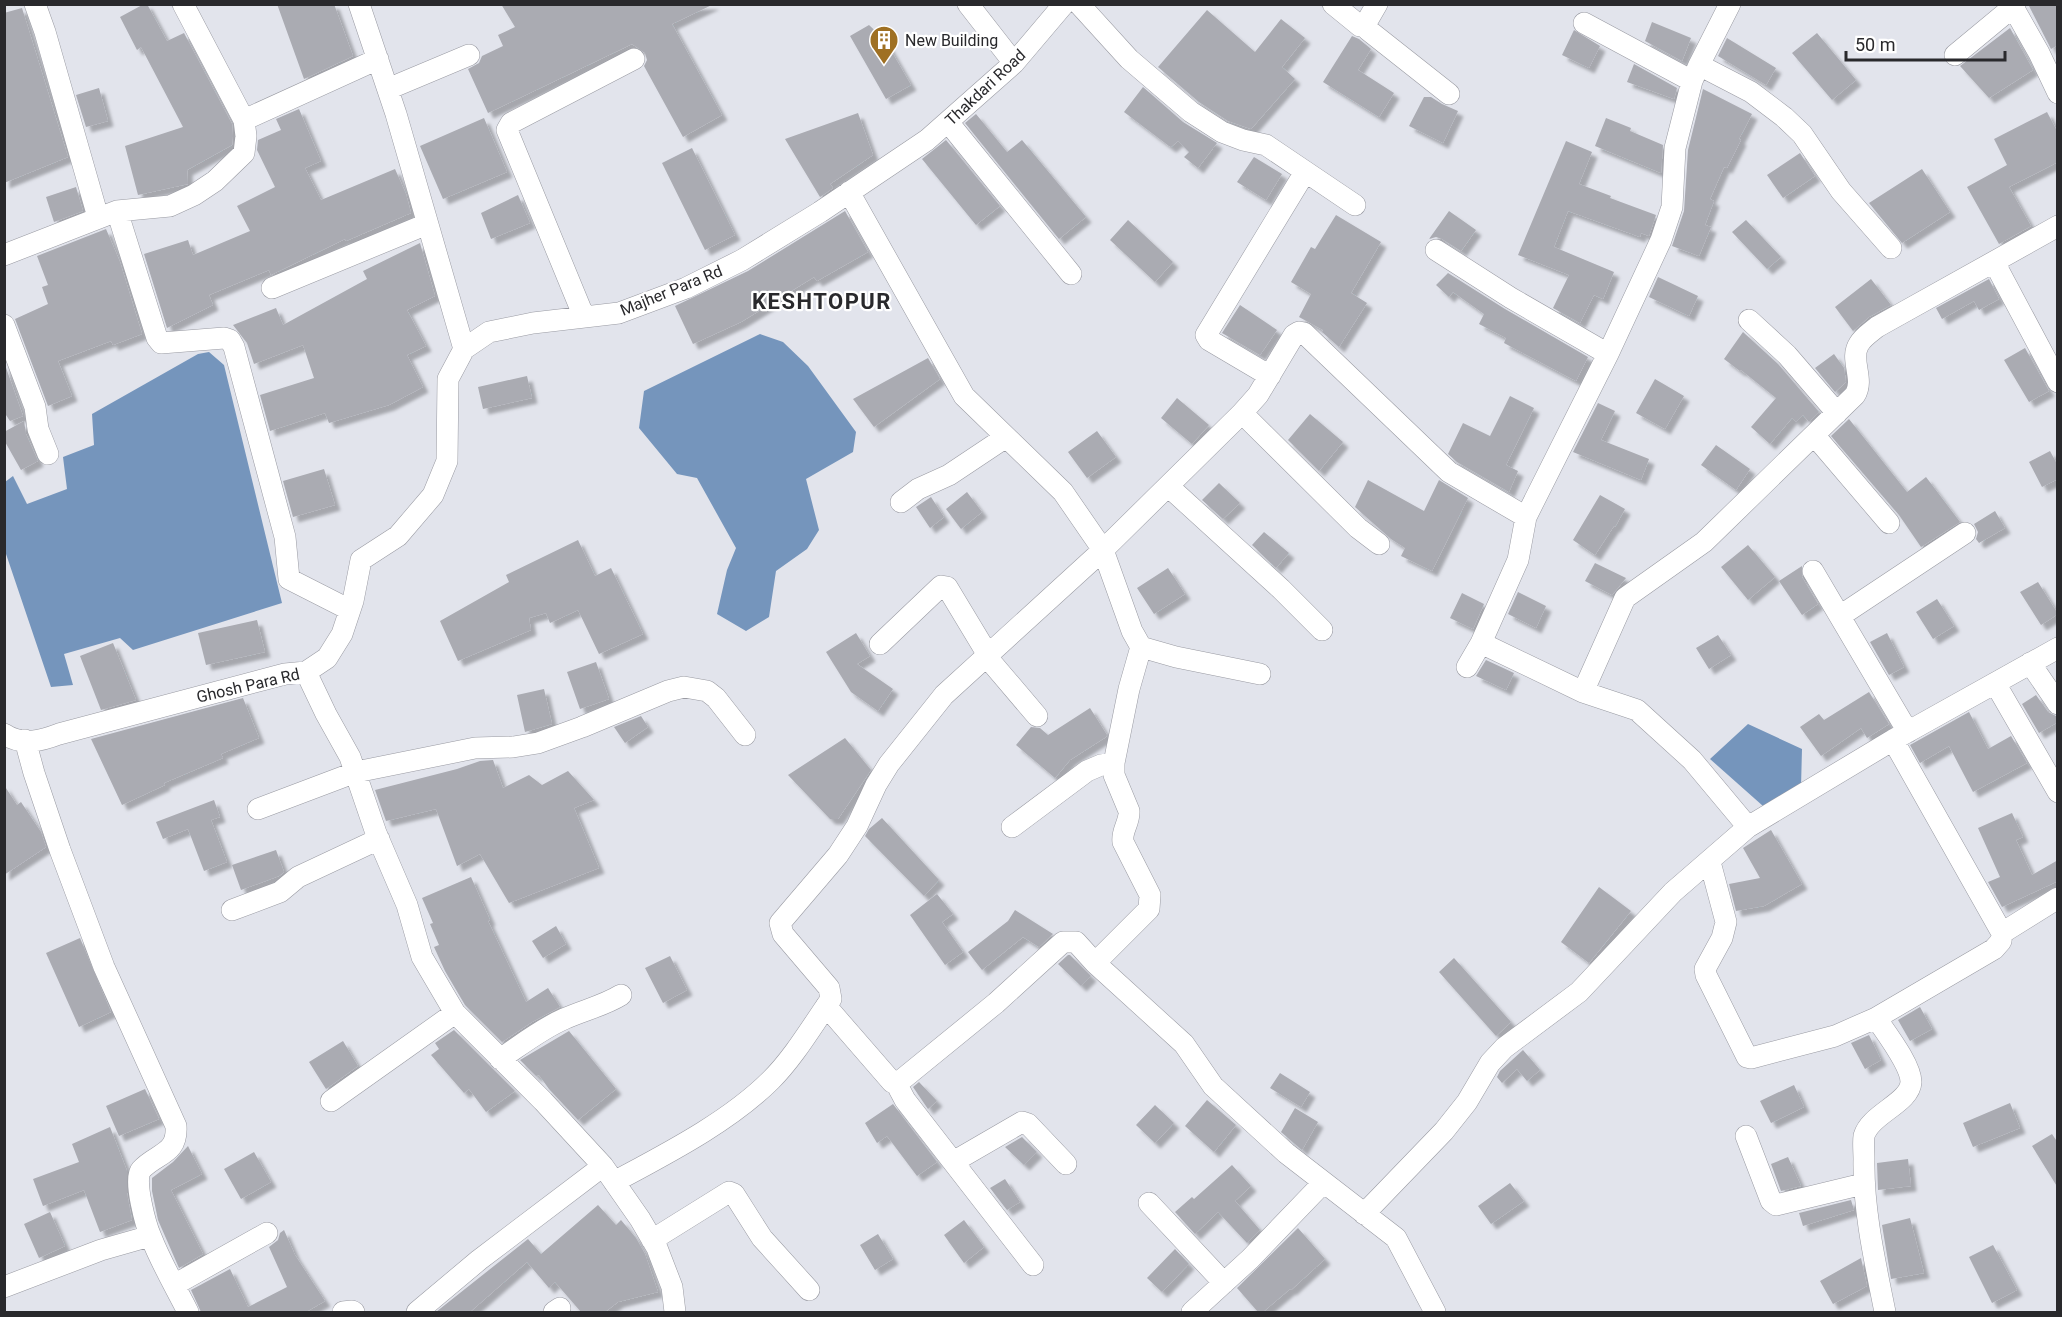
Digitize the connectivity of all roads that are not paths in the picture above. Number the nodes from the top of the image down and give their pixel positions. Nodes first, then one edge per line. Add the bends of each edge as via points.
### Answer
1 (35, 4) edge
2 (183, 4) edge
3 (968, 4) edge
4 (1064, 4) edge
5 (1078, 4) edge
6 (1333, 4) edge
7 (1377, 4) edge
8 (1730, 4) edge
9 (2014, 6) edge
10 (366, 7) edge
11 (1584, 23) dead end
12 (1366, 27) junction
13 (469, 55) dead end
14 (1955, 55) dead end
15 (378, 59) junction
16 (634, 60) dead end
17 (1014, 63) junction
18 (1696, 73) junction
19 (388, 89) junction
20 (2058, 93) edge
21 (1449, 94) dead end
22 (244, 120) junction
23 (948, 122) junction
24 (927, 140) joint
25 (1305, 172) junction
26 (849, 192) junction
27 (1355, 206) dead end
28 (107, 214) junction
29 (427, 224) junction
30 (2058, 226) edge
31 (1891, 248) dead end
32 (1436, 250) dead end
33 (5, 254) edge
34 (1994, 262) junction
35 (1071, 274) dead end
36 (272, 288) dead end
37 (584, 317) junction
38 (1749, 320) dead end
39 (4, 325) edge
40 (464, 349) junction
41 (1608, 354) junction
42 (1269, 376) junction
43 (2058, 382) edge
44 (1242, 413) junction
45 (1837, 413) junction
46 (1814, 435) junction
47 (1006, 437) junction
48 (48, 454) dead end
49 (447, 460) joint
50 (1168, 486) junction
51 (902, 502) dead end
52 (1526, 517) junction
53 (1890, 523) dead end
54 (1965, 533) dead end
55 (1379, 544) dead end
56 (1103, 550) junction
57 (1813, 571) dead end
58 (350, 610) junction
59 (1840, 616) junction
60 (1322, 630) dead end
61 (1481, 643) junction
62 (880, 644) dead end
63 (1141, 647) junction
64 (2058, 648) edge
65 (987, 655) junction
66 (2030, 663) junction
67 (1467, 667) dead end
68 (306, 672) junction
69 (1260, 674) dead end
70 (1995, 683) junction
71 (1583, 692) junction
72 (2058, 704) edge
73 (1037, 716) dead end
74 (4, 734) edge
75 (745, 735) dead end
76 (1901, 736) junction
77 (25, 740) junction
78 (1114, 763) junction
79 (356, 772) junction
80 (2058, 792) edge
81 (258, 809) dead end
82 (1012, 827) dead end
83 (1748, 827) junction
84 (379, 839) junction
85 (1710, 862) junction
86 (2058, 898) edge
87 (232, 910) dead end
88 (2002, 933) junction
89 (1095, 963) junction
90 (621, 994) dead end
91 (826, 1006) junction
92 (455, 1013) junction
93 (1876, 1018) junction
94 (500, 1059) junction
95 (896, 1083) junction
96 (330, 1101) dead end
97 (1746, 1136) dead end
98 (953, 1162) junction
99 (1066, 1164) dead end
100 (609, 1174) junction
101 (1323, 1183) junction
102 (1863, 1184) junction
103 (1149, 1203) dead end
104 (1364, 1214) junction
105 (267, 1233) dead end
106 (150, 1236) junction
107 (652, 1240) junction
108 (1033, 1265) dead end
109 (1224, 1283) junction
110 (174, 1285) junction
111 (4, 1287) edge
112 (810, 1290) dead end
113 (188, 1312) edge
114 (343, 1312) edge
115 (354, 1312) edge
116 (417, 1312) edge
117 (675, 1312) edge
118 (1192, 1312) edge
119 (1436, 1312) edge
120 (1885, 1312) edge

1 - 28 street
2 - 22 street
3 - 17 street
4 - 17 street, Thakdari Road
5 - 25 street via 1129,59 1191,112 1222,132 1266,145
6 - 12 street
7 - 12 street
8 - 18 street
9 - 14 street
9 - 20 street
10 - 15 street
11 - 18 street
12 - 21 street
13 - 19 street
15 - 19 street
15 - 22 street
16 - 37 street via 511,123 507,130
17 - 23 street, Thakdari Road
18 - 31 street via 1751,92 1784,117 1802,134 1841,191
18 - 41 street via 1675,148 1672,207 1661,240
19 - 29 street
22 - 28 street via 244,153 215,181 170,206
23 - 24 street, Thakdari Road
23 - 35 street
24 - 26 street, Majher Para Rd
25 - 27 street
25 - 42 street via 1206,334 1209,340
26 - 37 street, Majher Para Rd via 742,260 686,288 619,314
26 - 47 street via 964,396
28 - 33 street
28 - 58 street via 161,343 230,340 285,537 289,579
29 - 36 street
29 - 40 street
30 - 34 street
32 - 41 street
34 - 43 street
34 - 45 street via 1869,334 1856,352 1860,386
37 - 40 street, Majher Para Rd via 489,332
38 - 45 street via 1787,355
39 - 48 street
40 - 49 street, Majher Para Rd via 448,379
41 - 52 street
42 - 44 street
42 - 52 street via 1294,335 1304,333 1449,472
44 - 50 street
44 - 55 street
45 - 46 street
46 - 53 street
46 - 71 street via 1704,542 1625,598
47 - 51 street
47 - 56 street via 1063,492
49 - 58 street, Ghosh Para Rd via 433,495 398,536 361,560
50 - 56 street
50 - 60 street
52 - 61 street via 1518,560
54 - 59 street
56 - 63 street
56 - 65 street
57 - 59 street
58 - 68 street, Ghosh Para Rd via 342,634 327,658
59 - 76 street
61 - 67 street
61 - 71 street
62 - 65 street via 944,585
63 - 69 street
63 - 78 street
64 - 66 street
65 - 73 street
65 - 91 street via 944,694 889,764 838,855 780,923 783,934 829,988 831,999
66 - 70 street
66 - 72 street
68 - 77 street, Ghosh Para Rd via 165,705 36,742
68 - 79 street
70 - 76 street
70 - 80 street
71 - 83 street via 1636,710 1692,760
74 - 77 street, Ghosh Para Rd
75 - 79 street via 716,698 707,691 684,687 537,743 475,748
76 - 83 street
76 - 88 street
77 - 106 street via 33,773 104,967 176,1126 177,1136 171,1149 138,1175
78 - 82 street via 1087,771
78 - 89 street via 1114,775 1129,811 1123,842 1151,903
79 - 81 street
79 - 84 street
83 - 85 street
84 - 87 street via 298,877 280,892
84 - 92 street via 407,905 422,957
85 - 93 street via 1725,922 1706,975 1747,1057 1834,1035
85 - 104 street via 1673,892 1579,992 1504,1048 1444,1131
86 - 88 street
88 - 93 street via 1994,949
89 - 95 street via 1076,942 1063,942 996,1003
89 - 101 street via 1184,1044 1212,1086
90 - 94 street via 565,1018
91 - 95 street
91 - 100 street via 786,1062 738,1107 680,1147
92 - 94 street
92 - 96 street
93 - 102 street via 1906,1065 1911,1080 1909,1091 1874,1121 1864,1135
94 - 100 street
95 - 98 street
97 - 102 street via 1776,1205
98 - 99 street via 1022,1122
98 - 108 street
100 - 107 street
100 - 116 street via 478,1260
101 - 104 street
101 - 109 street
102 - 120 street
103 - 109 street
104 - 119 street via 1396,1238
105 - 110 street
106 - 110 street
106 - 111 street via 100,1250
107 - 112 street via 729,1192 762,1238
107 - 117 street via 672,1287
109 - 118 street
110 - 113 street
114 - 115 street

